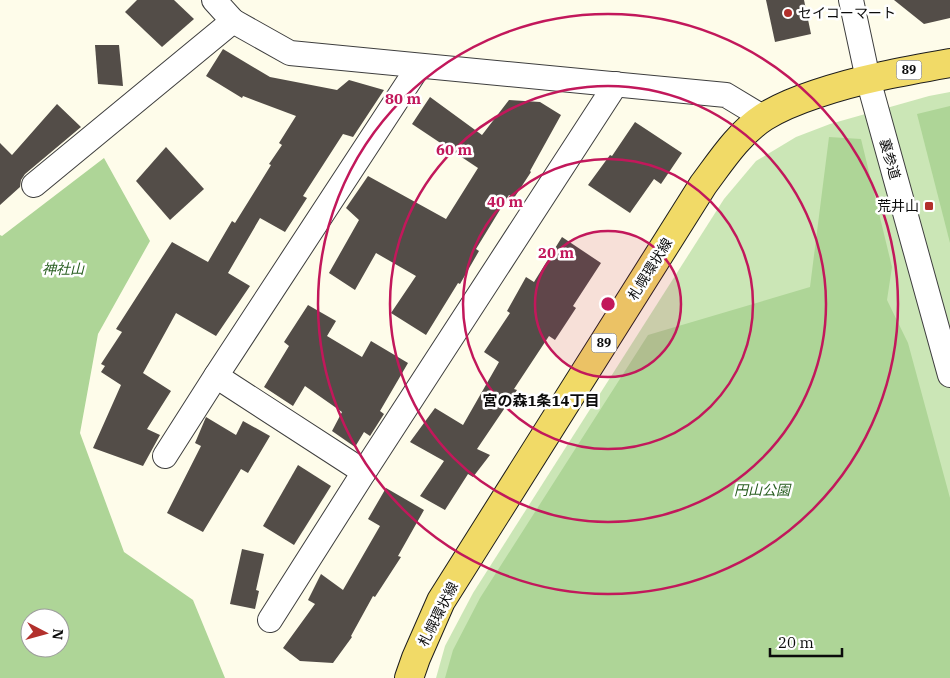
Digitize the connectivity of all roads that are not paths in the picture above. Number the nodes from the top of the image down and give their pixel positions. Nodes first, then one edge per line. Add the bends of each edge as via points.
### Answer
1 (214, 0) edge
2 (851, 0) edge
3 (233, 21) junction
4 (950, 63) edge
5 (419, 66) junction
6 (868, 79) junction
7 (616, 84) junction
8 (764, 118) junction
9 (34, 185) dead end
10 (950, 375) edge
11 (216, 376) junction
12 (165, 456) dead end
13 (364, 472) junction
14 (270, 620) dead end
15 (409, 678) edge

1 - 3 street
2 - 6 street, 裏参道
3 - 5 street via 290,53
3 - 9 street
4 - 6 main road, 札幌環状線 / 89
5 - 7 street
5 - 11 street
6 - 8 main road, 札幌環状線 / 89 via 795,102
6 - 10 street, 裏参道
7 - 8 street via 726,95
7 - 13 street
8 - 15 main road, 札幌環状線 / 89 via 726,153 703,185 441,601
11 - 12 street
11 - 13 street
13 - 14 street

